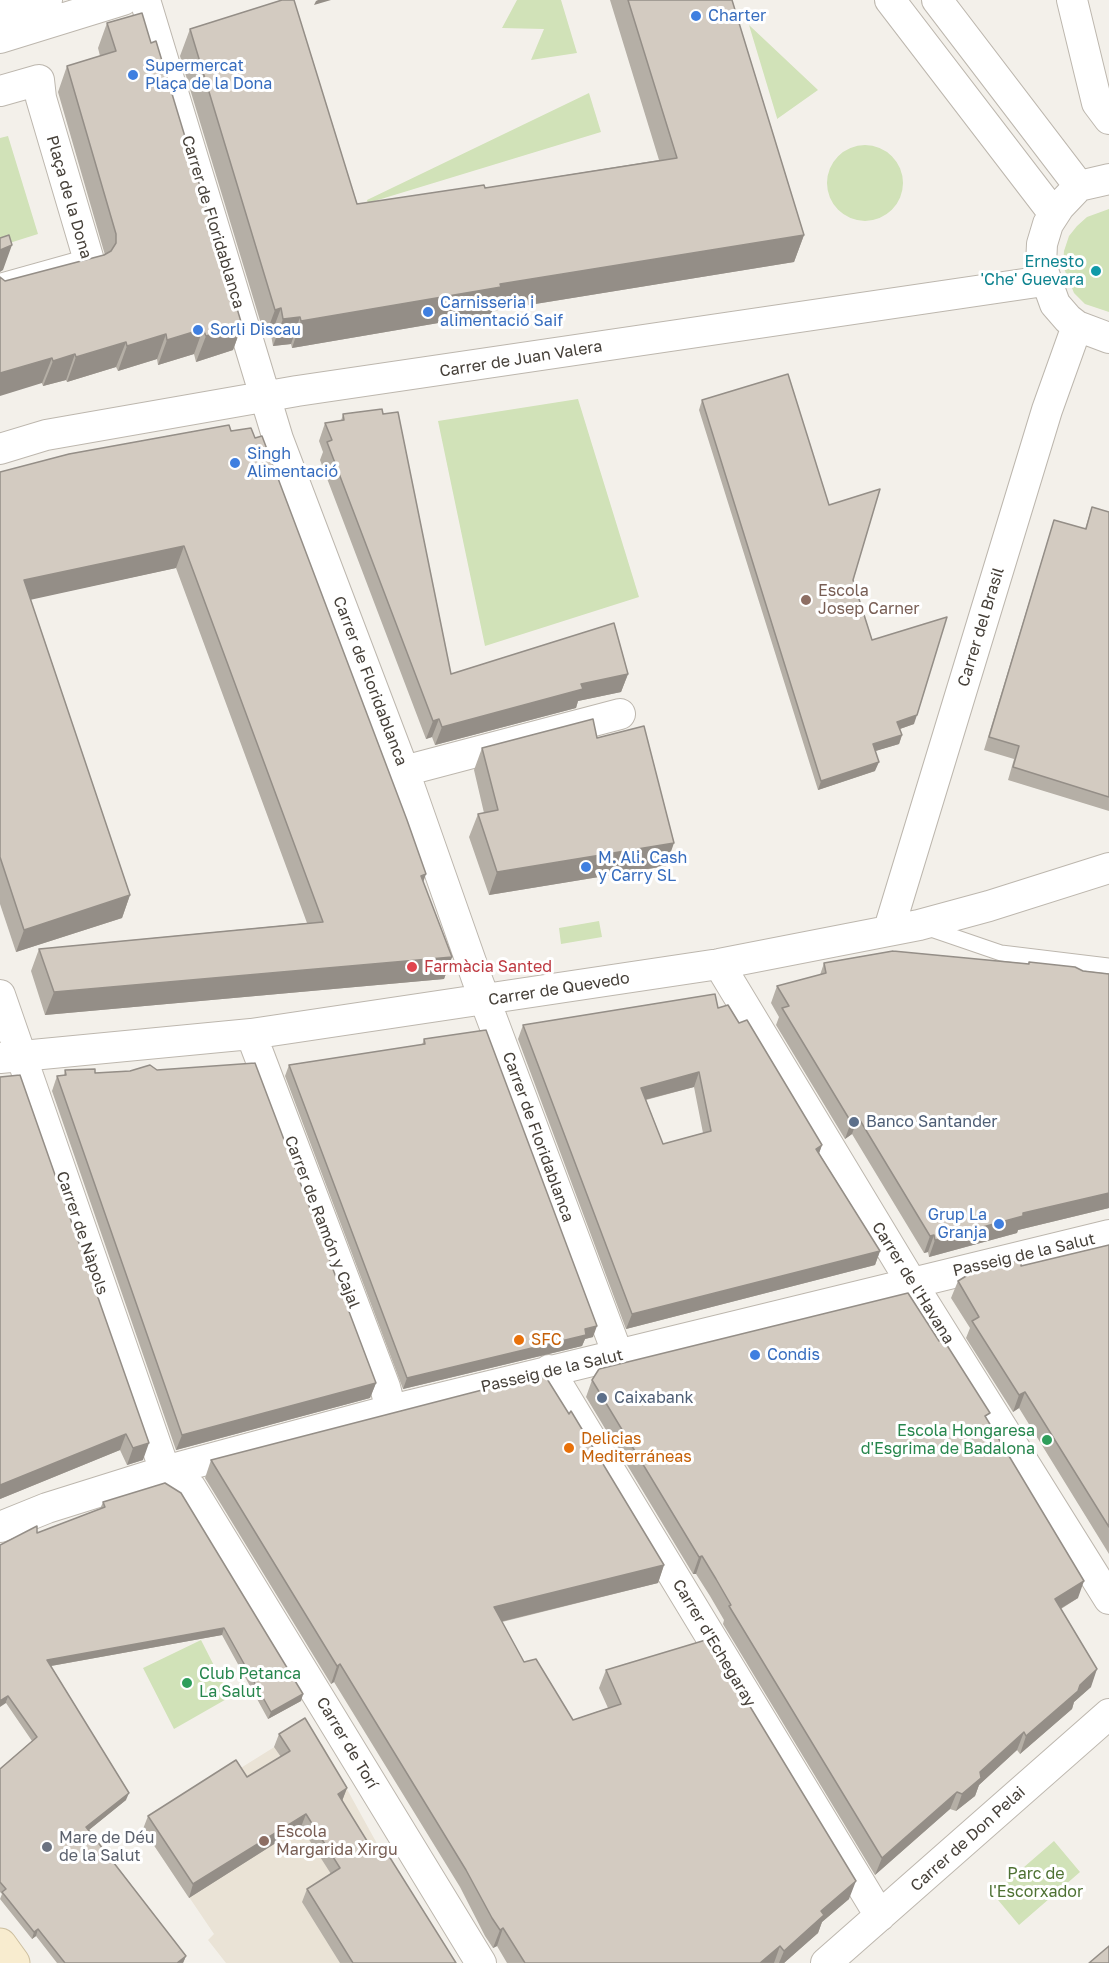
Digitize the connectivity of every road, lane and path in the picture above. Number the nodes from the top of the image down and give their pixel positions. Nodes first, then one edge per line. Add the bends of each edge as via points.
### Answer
1 (47, 0) edge
2 (123, 0) edge
3 (145, 0) edge
4 (890, 0) edge
5 (937, 0) edge
6 (1072, 0) edge
7 (8, 8) edge
8 (0, 38) edge
9 (0, 91) edge
10 (1109, 118) edge
11 (1109, 179) edge
12 (1079, 186) junction
13 (1054, 214) junction
14 (1044, 281) junction
15 (0, 290) edge
16 (1077, 326) junction
17 (1109, 338) edge
18 (265, 399) junction
19 (0, 449) edge
20 (620, 714) dead end
21 (404, 771) junction
22 (1109, 868) edge
23 (920, 925) junction
24 (889, 929) junction
25 (719, 964) junction
26 (1109, 966) edge
27 (0, 995) edge
28 (487, 999) junction
29 (251, 1034) junction
30 (11, 1057) edge
31 (1109, 1235) edge
32 (911, 1282) junction
33 (618, 1355) junction
34 (549, 1370) junction
35 (391, 1410) junction
36 (165, 1471) junction
37 (0, 1527) edge
38 (1109, 1599) edge
39 (1109, 1714) edge
40 (880, 1916) junction
41 (0, 1945) edge
42 (13, 1963) edge
43 (481, 1963) edge
44 (826, 1963) edge

1 - 7 street
2 - 8 street
3 - 18 street, Carrer de Floridablanca
4 - 13 street
5 - 12 street
6 - 10 street via 1097,103
9 - 15 street, Plaça de la Dona via 39,80 90,264
11 - 12 street
12 - 13 street
13 - 14 street via 1042,244
14 - 16 street via 1054,304
14 - 18 street, Carrer de Juan Valera via 297,391
16 - 17 street
16 - 24 street, Carrer del Brasil via 1047,410
18 - 19 street, Carrer de Juan Valera via 46,435
18 - 21 street, Carrer de Floridablanca
20 - 21 street
21 - 28 street, Carrer de Floridablanca
22 - 23 street, Carrer de Quevedo
23 - 24 street, Carrer de Quevedo
23 - 26 lane via 1001,953
24 - 25 street, Carrer de Quevedo
25 - 28 street, Carrer de Quevedo
25 - 32 street, Carrer de l'Havana
27 - 30 street, Carrer de Nàpols
28 - 29 street, Carrer de Quevedo
28 - 33 street, Carrer de Floridablanca
29 - 30 street, Carrer de Quevedo
29 - 35 street, Carrer de Ramón y Cajal
30 - 36 street, Carrer de Nàpols
31 - 32 street, Passeig de la Salut
32 - 33 street, Passeig de la Salut
32 - 38 street, Carrer de l'Havana
33 - 34 street, Passeig de la Salut
34 - 35 street, Passeig de la Salut
34 - 40 street, Carrer d'Echegaray
35 - 36 street, Passeig de la Salut
36 - 37 street, Passeig de la Salut
36 - 43 street, Carrer de Torí via 191,1488
39 - 40 street, Carrer de Don Pelai
40 - 44 street, Carrer de Don Pelai
41 - 42 street

